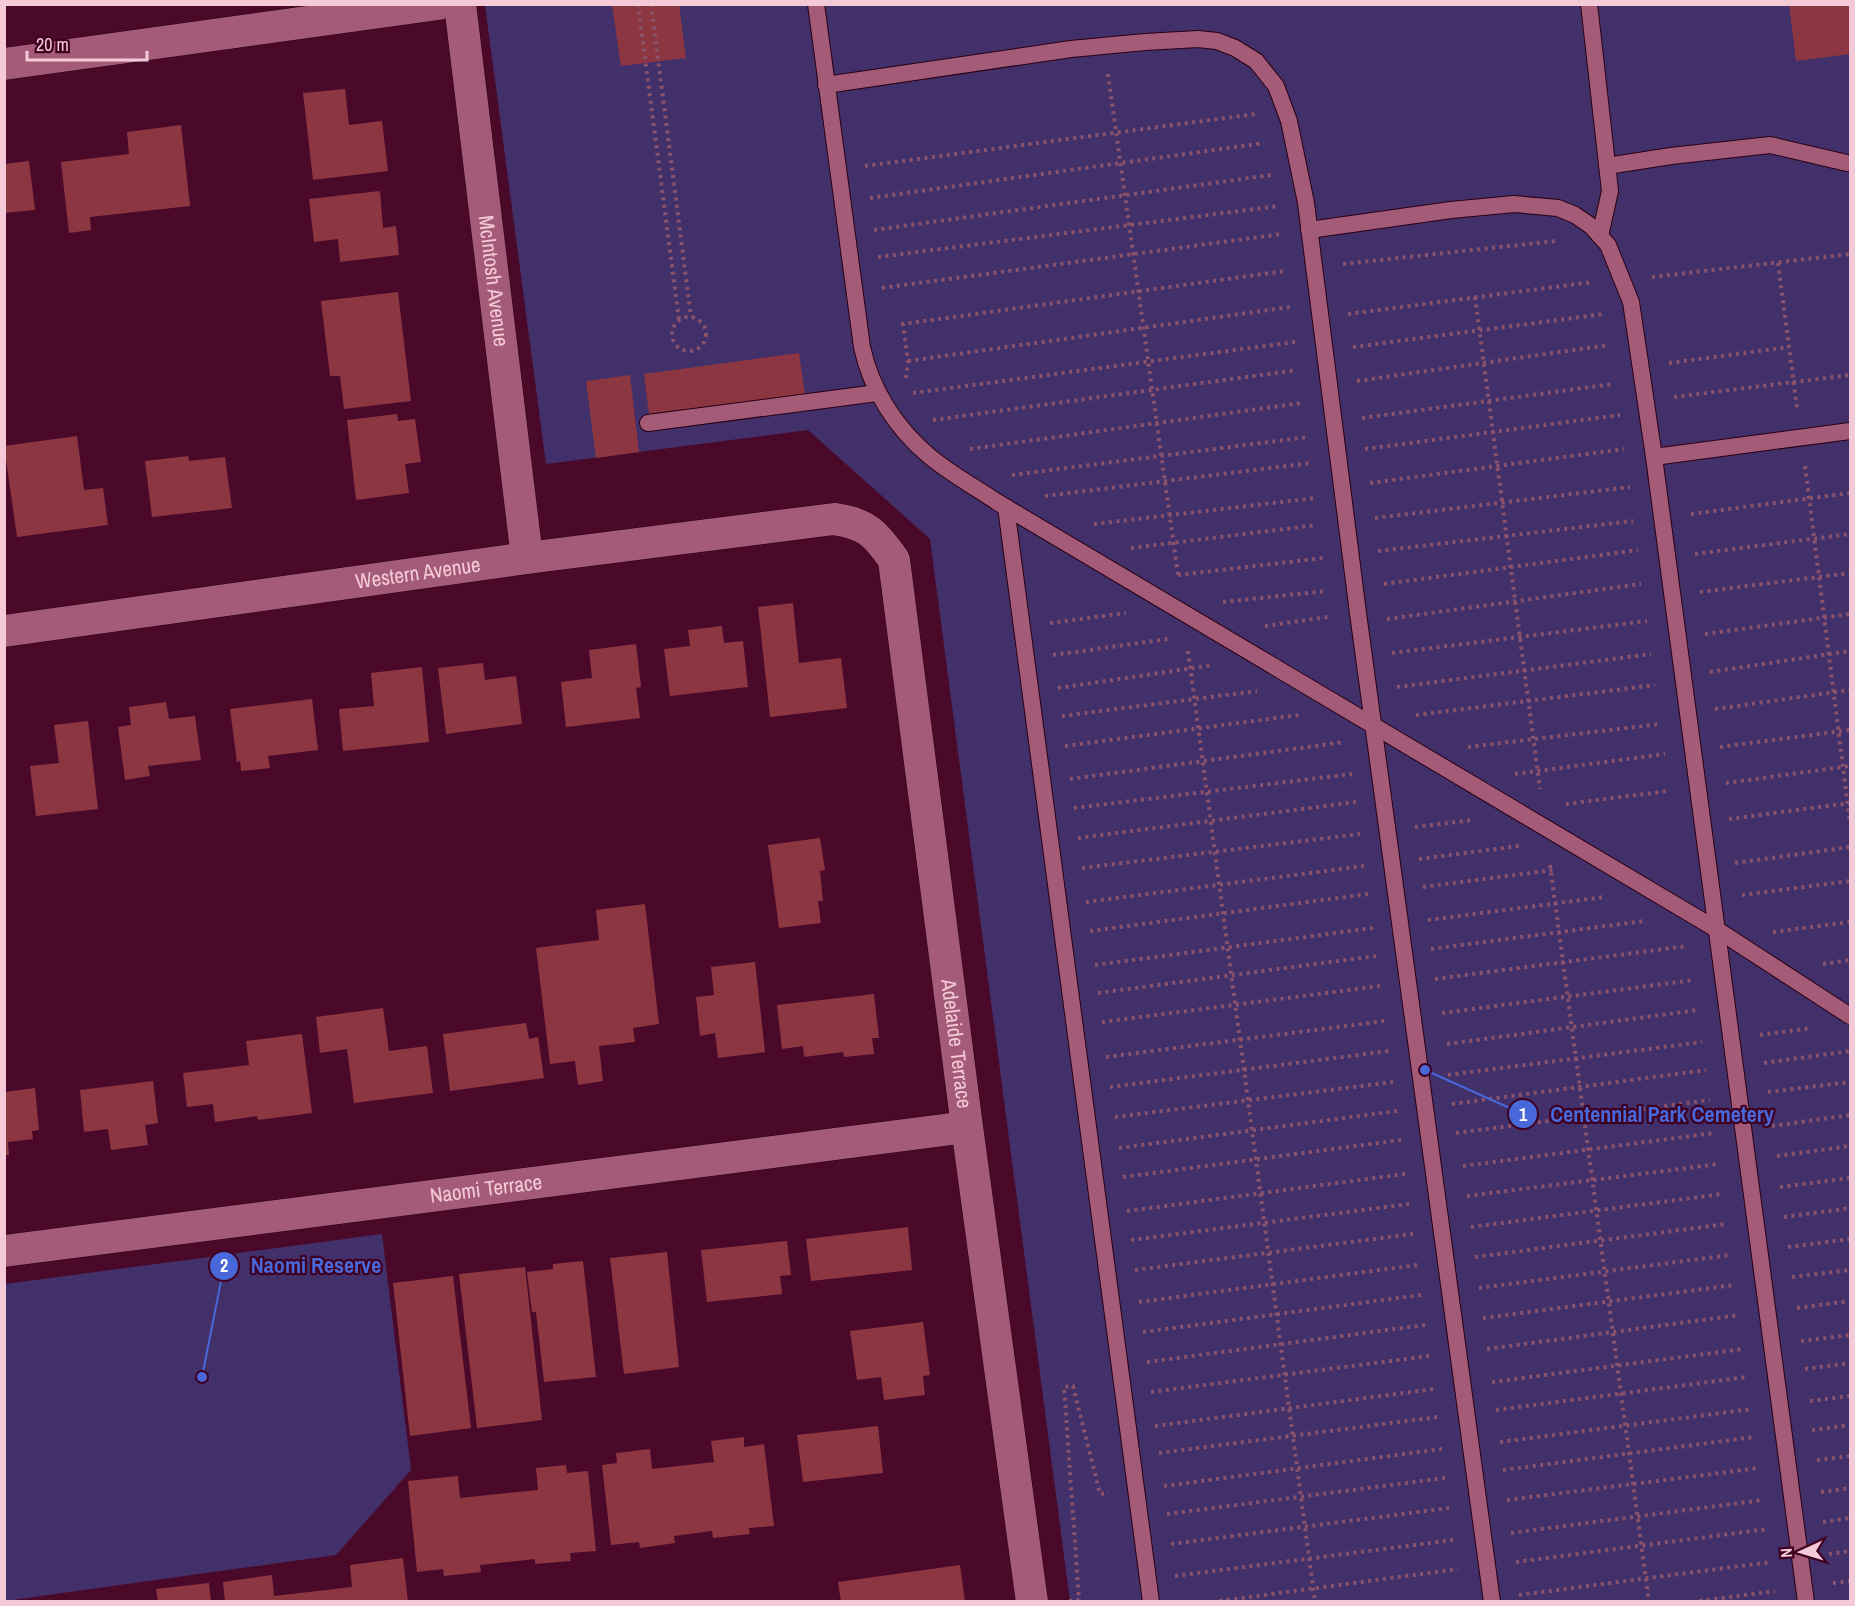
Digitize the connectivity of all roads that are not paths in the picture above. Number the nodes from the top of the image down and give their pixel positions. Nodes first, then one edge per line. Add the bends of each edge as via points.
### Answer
1 (438, 4) edge
2 (460, 4) edge
3 (816, 4) edge
4 (1589, 4) edge
5 (4, 64) edge
6 (826, 85) junction
7 (1847, 163) dead end
8 (1607, 166) junction
9 (1309, 230) junction
10 (1600, 236) junction
11 (877, 393) junction
12 (648, 423) dead end
13 (1851, 431) edge
14 (1653, 451) junction
15 (1002, 505) junction
16 (834, 519) joint
17 (527, 558) junction
18 (4, 631) edge
19 (1374, 728) junction
20 (1722, 933) junction
21 (1851, 1016) edge
22 (967, 1127) junction
23 (4, 1251) edge
24 (1805, 1594) edge
25 (1492, 1600) edge
26 (1032, 1602) edge
27 (1151, 1602) edge

1 - 5 street
2 - 17 street, McIntosh Avenue
3 - 6 lane
4 - 8 lane
6 - 9 lane via 1104,45 1217,41 1256,61 1275,86 1293,139
6 - 11 lane via 862,347
7 - 8 lane via 1770,145
8 - 10 lane via 1610,191
9 - 10 lane via 1514,204 1558,207 1575,214
9 - 19 lane
10 - 14 lane via 1608,245 1633,310
11 - 12 lane
11 - 15 lane via 928,455
13 - 14 lane
14 - 20 lane via 1712,899
15 - 19 lane
15 - 27 lane via 1022,627
16 - 17 street, Western Avenue
16 - 22 street, Adelaide Terrace via 851,521 867,529 894,560
17 - 18 street, Western Avenue
19 - 20 lane via 1521,813 1546,835 1605,863
19 - 25 lane
20 - 21 lane
20 - 24 lane via 1734,1066
22 - 23 street, Naomi Terrace
22 - 26 street, Adelaide Terrace

